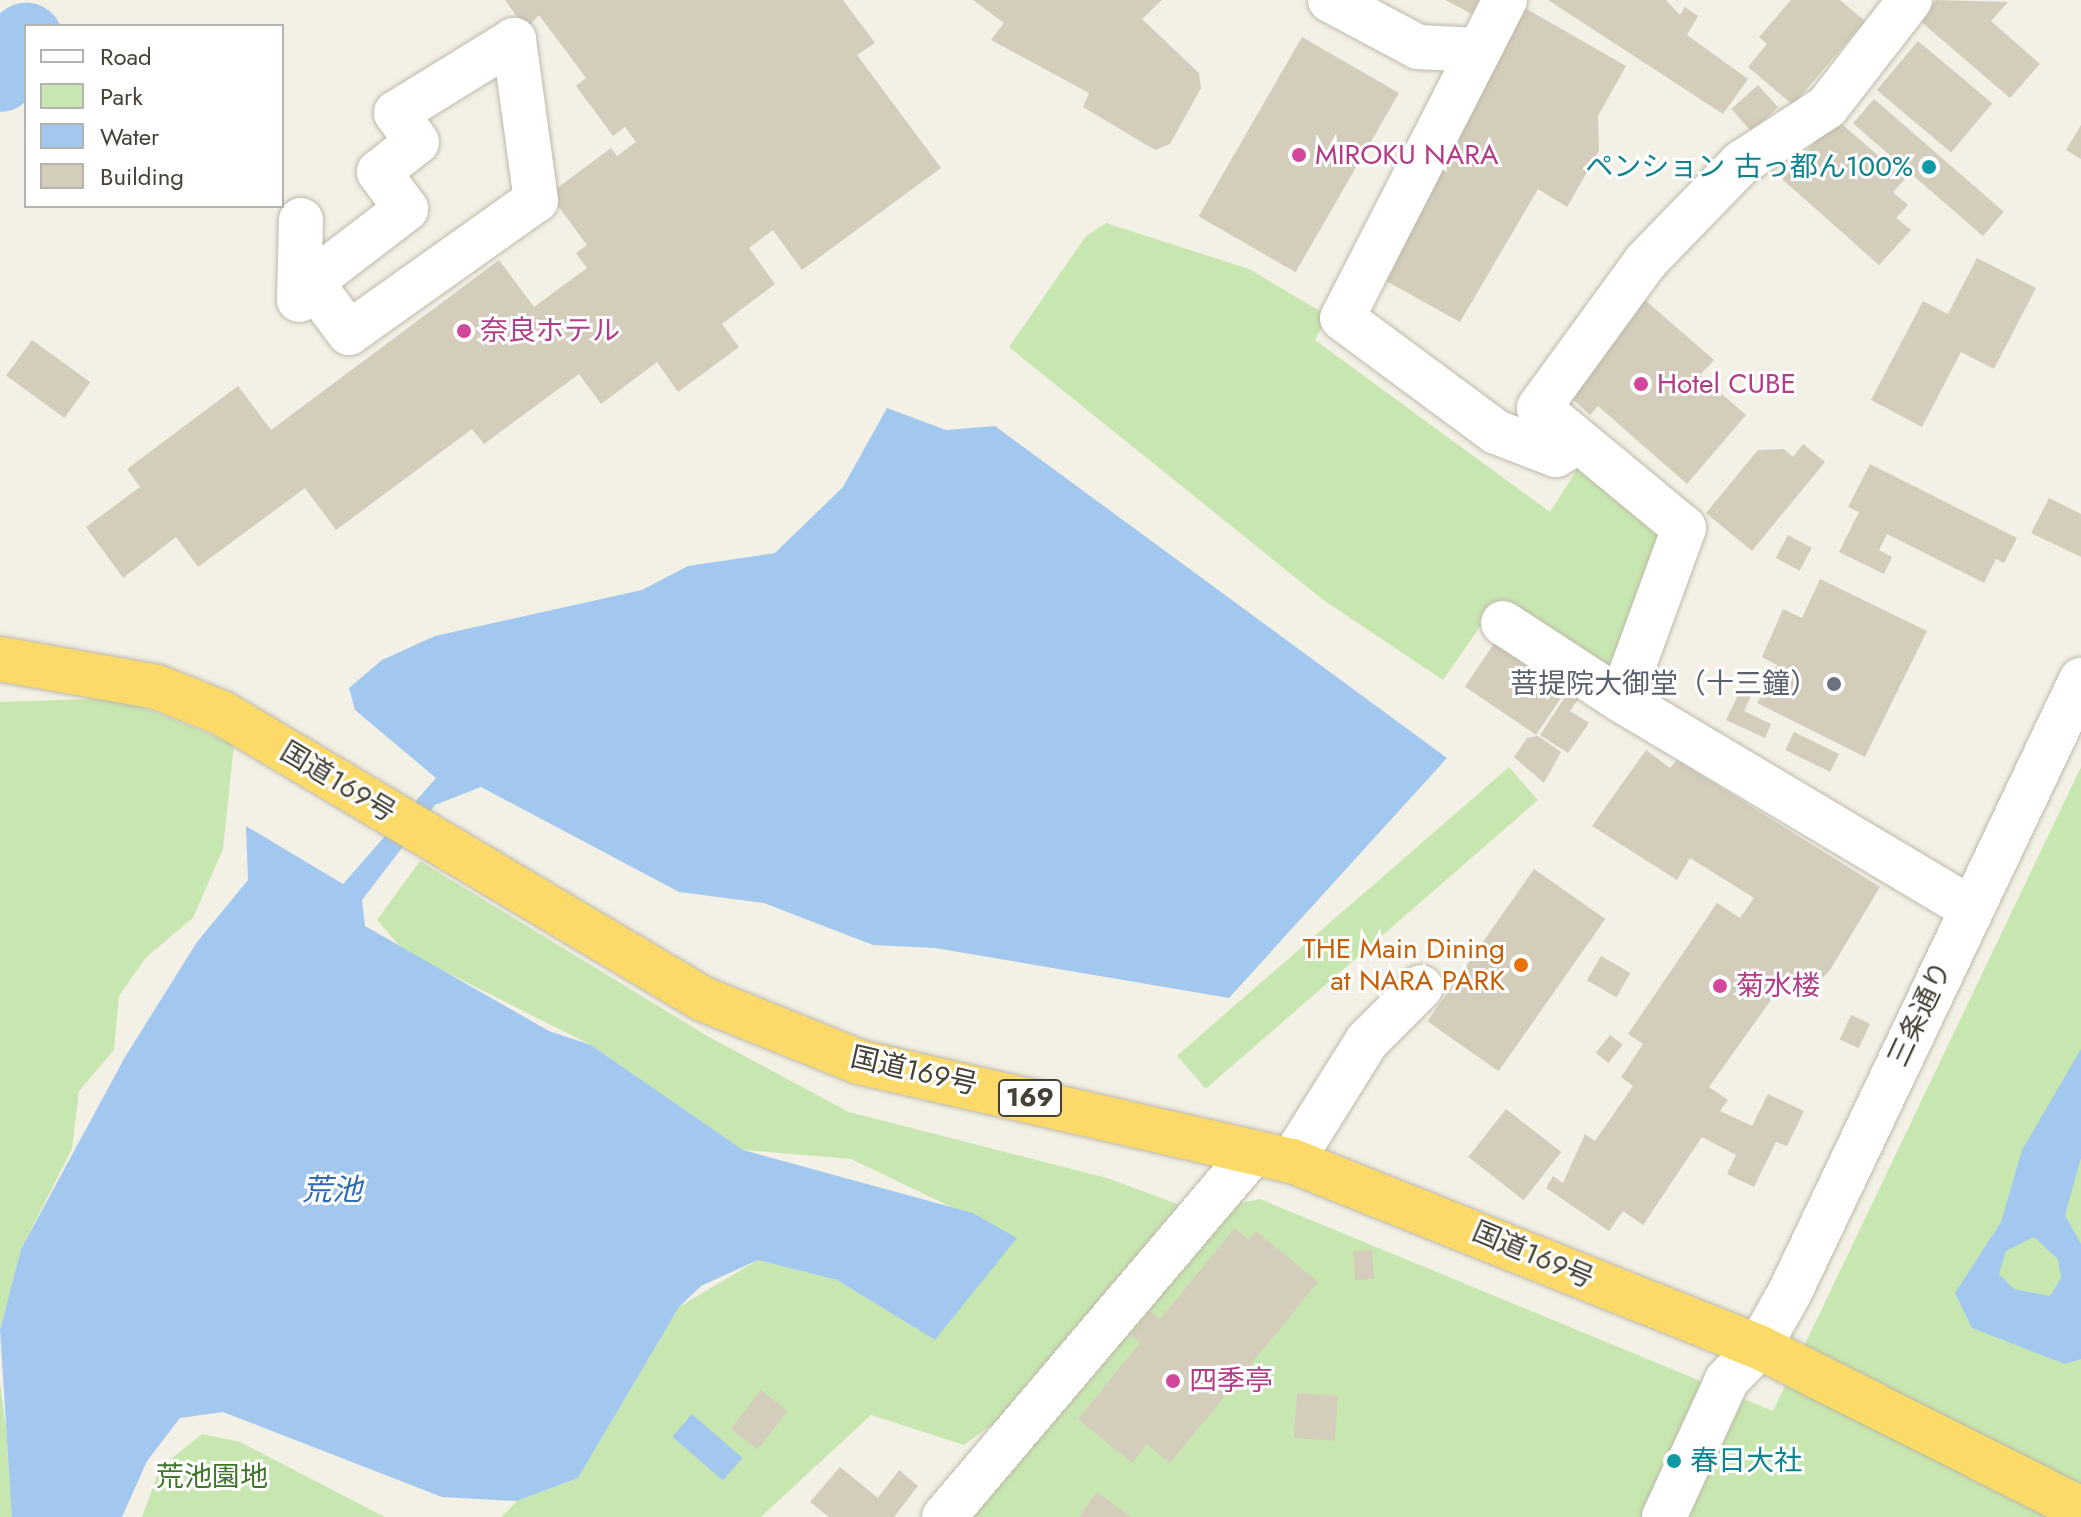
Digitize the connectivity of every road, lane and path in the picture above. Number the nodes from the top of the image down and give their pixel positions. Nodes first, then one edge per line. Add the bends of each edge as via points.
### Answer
1 (1330, 0) edge
2 (1505, 0) edge
3 (1910, 0) edge
4 (1478, 50) junction
5 (406, 209) joint
6 (301, 220) dead end
7 (299, 300) dead end
8 (1575, 443) junction
9 (1503, 623) dead end
10 (0, 659) edge
11 (2081, 680) edge
12 (1621, 700) junction
13 (1970, 908) junction
14 (1421, 987) dead end
15 (1272, 1156) junction
16 (1759, 1347) junction
17 (2081, 1509) edge
18 (944, 1517) edge
19 (1664, 1517) edge

1 - 4 street via 1418,47
2 - 4 street
3 - 8 street via 1827,107 1741,163 1646,261 1539,408
4 - 8 street via 1342,318 1496,432 1556,455
5 - 5 street via 379,172 417,142 396,113 514,40 536,200 349,333 311,282
6 - 7 street
8 - 12 street via 1684,528
9 - 12 street
10 - 15 highway, 国道169号 / 169 via 157,687 222,713 703,999 859,1062
11 - 13 street, 三条通り
12 - 13 street
13 - 16 street, 三条通り
14 - 15 street via 1367,1041
15 - 16 highway, 国道169号 / 169
15 - 18 street
16 - 17 highway, 国道169号 / 169
16 - 19 street, 三条通り via 1727,1380

